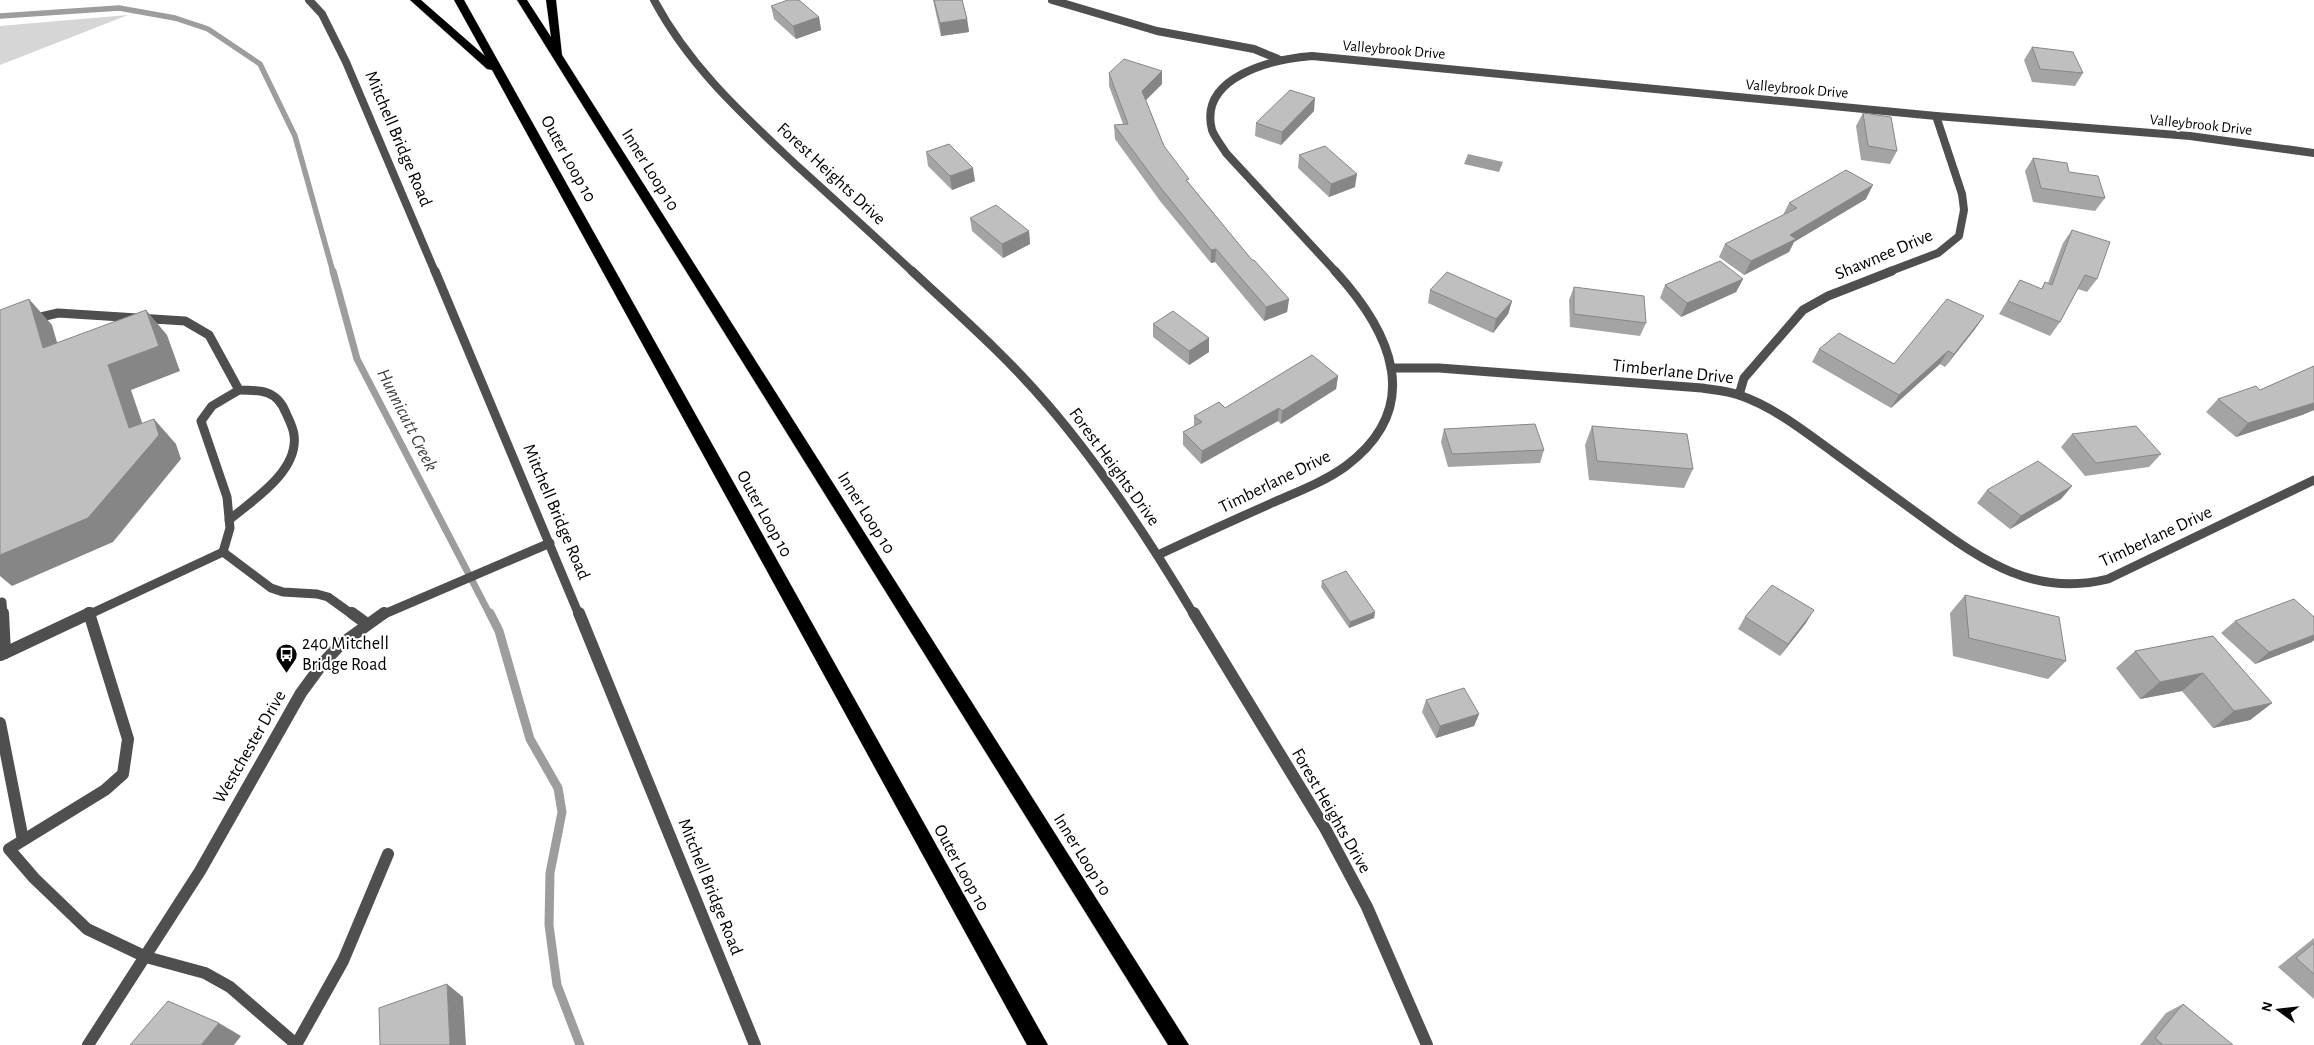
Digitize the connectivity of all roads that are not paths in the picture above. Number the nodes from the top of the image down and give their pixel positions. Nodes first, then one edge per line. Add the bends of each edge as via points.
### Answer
1 (309, 0) edge
2 (415, 0) edge
3 (459, 0) edge
4 (522, 0) edge
5 (551, 0) edge
6 (654, 0) edge
7 (1052, 0) edge
8 (1278, 59) junction
9 (559, 60) junction
10 (500, 74) junction
11 (1936, 116) junction
12 (2314, 153) edge
13 (22, 321) edge
14 (1392, 368) junction
15 (239, 390) junction
16 (1739, 394) junction
17 (2314, 480) edge
18 (229, 520) junction
19 (550, 543) junction
20 (223, 552) junction
21 (1158, 555) junction
22 (2, 602) dead end
23 (89, 614) junction
24 (367, 624) junction
25 (3, 654) edge
26 (0, 723) edge
27 (23, 840) junction
28 (4, 851) edge
29 (388, 854) dead end
30 (146, 957) junction
31 (88, 1045) edge
32 (297, 1045) edge
33 (755, 1045) edge
34 (1038, 1045) edge
35 (1179, 1045) edge
36 (1427, 1045) edge

1 - 19 street, Mitchell Bridge Road via 322,14 346,62
2 - 10 highway
3 - 10 highway, Outer Loop 10
4 - 9 highway, Inner Loop 10
5 - 9 highway
6 - 21 street, Forest Heights Drive via 706,78 735,108 948,303 1046,403 1092,459
7 - 8 street, Valleybrook Drive via 1157,31 1254,49
8 - 11 street, Valleybrook Drive via 1312,56
8 - 14 street, Valleybrook Drive via 1238,77 1214,97 1208,113 1212,132 1226,153 1354,292 1377,329
9 - 35 highway, Inner Loop 10
10 - 34 highway, Outer Loop 10
11 - 12 street, Valleybrook Drive via 2190,136
11 - 16 street, Shawnee Drive via 1962,194 1964,210 1958,236 1938,253 1828,296 1803,310 1744,378
13 - 15 street via 58,313 185,321 209,334
14 - 16 street, Timberlane Drive via 1439,368
14 - 21 street, Timberlane Drive via 1392,394 1381,424 1368,443 1338,472
15 - 18 street via 214,404 201,421 227,497
15 - 18 street via 269,392 282,402 294,436 294,452 274,480
16 - 17 street, Timberlane Drive via 1789,420 1978,557 2003,570 2040,582 2084,585 2108,579
18 - 20 street
19 - 24 street, Westchester Drive via 407,602
19 - 33 street, Mitchell Bridge Road
20 - 23 street
20 - 24 street via 271,588 328,597
21 - 36 street, Forest Heights Drive via 1326,830 1367,907
22 - 25 street
23 - 25 street
23 - 27 street via 128,739 123,774 105,790
24 - 30 street, Westchester Drive via 341,644 301,693 200,871
26 - 27 street
27 - 28 street
28 - 30 street via 87,929
29 - 32 street via 343,961
30 - 31 street, Westchester Drive
30 - 32 street via 205,973 230,987

